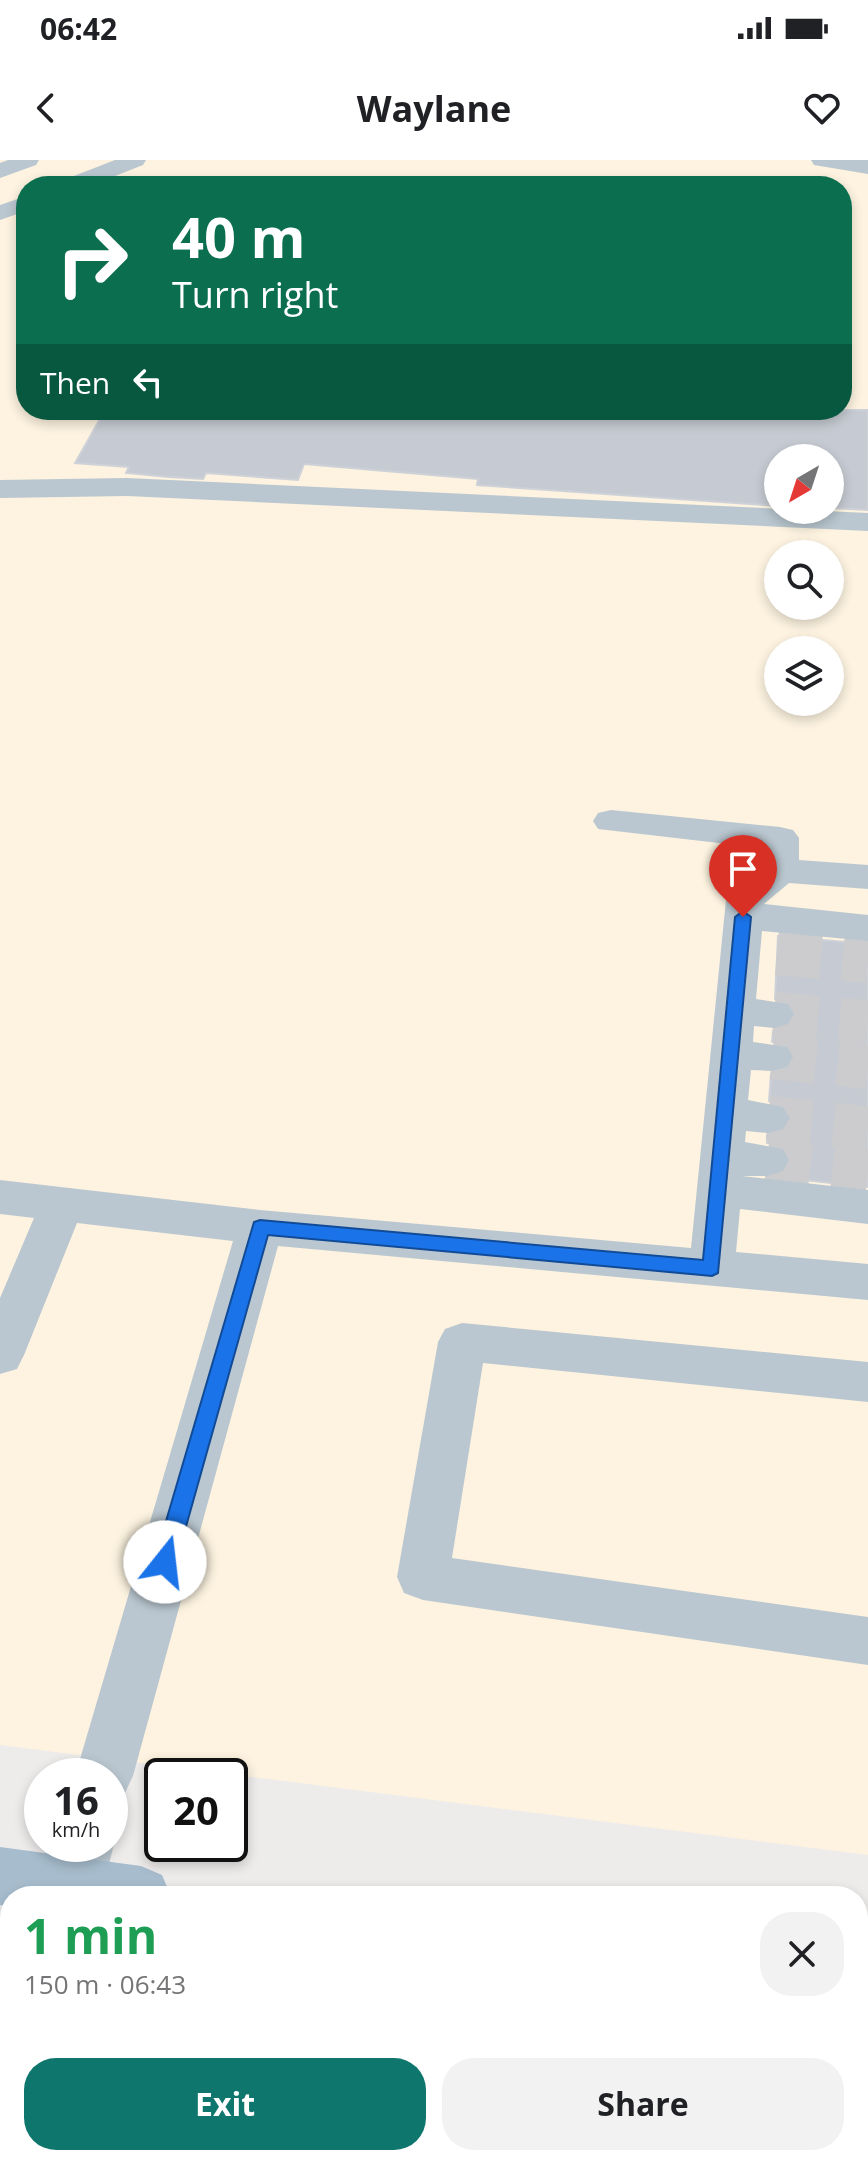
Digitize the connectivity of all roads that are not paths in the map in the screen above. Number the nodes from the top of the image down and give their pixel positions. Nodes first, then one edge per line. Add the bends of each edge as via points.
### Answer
1 (28, 160) edge
2 (135, 160) edge
3 (822, 160) edge
4 (868, 167) edge
5 (0, 171) edge
6 (94, 176) edge
7 (0, 489) edge
8 (868, 522) edge
9 (611, 821) dead end
10 (781, 871) junction
11 (868, 877) edge
12 (868, 928) edge
13 (753, 940) junction
14 (730, 1055) junction
15 (772, 1057) tunnel mouth
16 (725, 1113) junction
17 (768, 1118) tunnel mouth
18 (767, 1160) tunnel mouth
19 (721, 1174) junction
20 (0, 1197) edge
21 (62, 1205) junction
22 (868, 1207) edge
23 (260, 1227) junction
24 (712, 1268) junction
25 (868, 1282) edge
26 (0, 1355) edge
27 (868, 1382) edge
28 (868, 1641) edge
29 (109, 1758) edge
30 (76, 1875) edge
31 (0, 1876) edge
32 (110, 1886) edge

1 - 5 street
2 - 6 street
3 - 4 street
7 - 8 street via 127,487
9 - 10 street via 780,838
10 - 11 street
10 - 13 street via 745,900
12 - 13 street
13 - 14 street via 754,1012
14 - 15 street
14 - 16 street
16 - 17 street
16 - 19 street
18 - 19 street
19 - 22 street
19 - 24 street
20 - 21 street
21 - 23 street
21 - 26 street
23 - 24 street
23 - 29 street
24 - 25 street
27 - 28 street via 462,1342 423,1577
30 - 31 main road
30 - 32 main road

